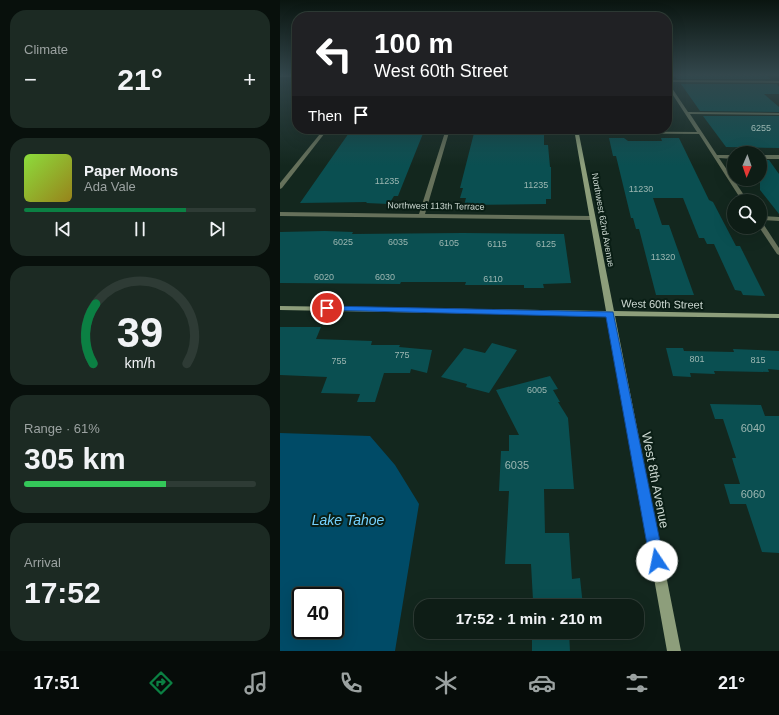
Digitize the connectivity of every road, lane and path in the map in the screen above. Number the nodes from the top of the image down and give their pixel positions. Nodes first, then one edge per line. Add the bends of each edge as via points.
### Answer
1 (682, 105) edge
2 (687, 113) junction
3 (779, 114) edge
4 (672, 132) edge
5 (700, 133) junction
6 (322, 134) edge
7 (446, 134) edge
8 (577, 134) edge
9 (716, 156) junction
10 (727, 157) edge
11 (767, 157) edge
12 (779, 157) edge
13 (280, 187) edge
14 (740, 194) edge
15 (280, 214) edge
16 (422, 215) junction
17 (592, 218) junction
18 (767, 218) edge
19 (779, 218) edge
20 (767, 234) edge
21 (779, 253) edge
22 (280, 308) edge
23 (610, 314) junction
24 (779, 316) edge
25 (674, 651) edge

1 - 2 street
2 - 3 street
2 - 5 street
4 - 5 street
5 - 9 street
6 - 13 street
7 - 16 street
8 - 17 street, Northwest 62nd Avenue
9 - 10 street
9 - 14 street
11 - 12 street
15 - 16 street, Northwest 113th Terrace
16 - 17 street, Northwest 113th Terrace
17 - 23 street, Northwest 62nd Avenue
18 - 19 street
20 - 21 street
22 - 23 street, West 60th Street
23 - 24 street, West 60th Street
23 - 25 street, West 8th Avenue

